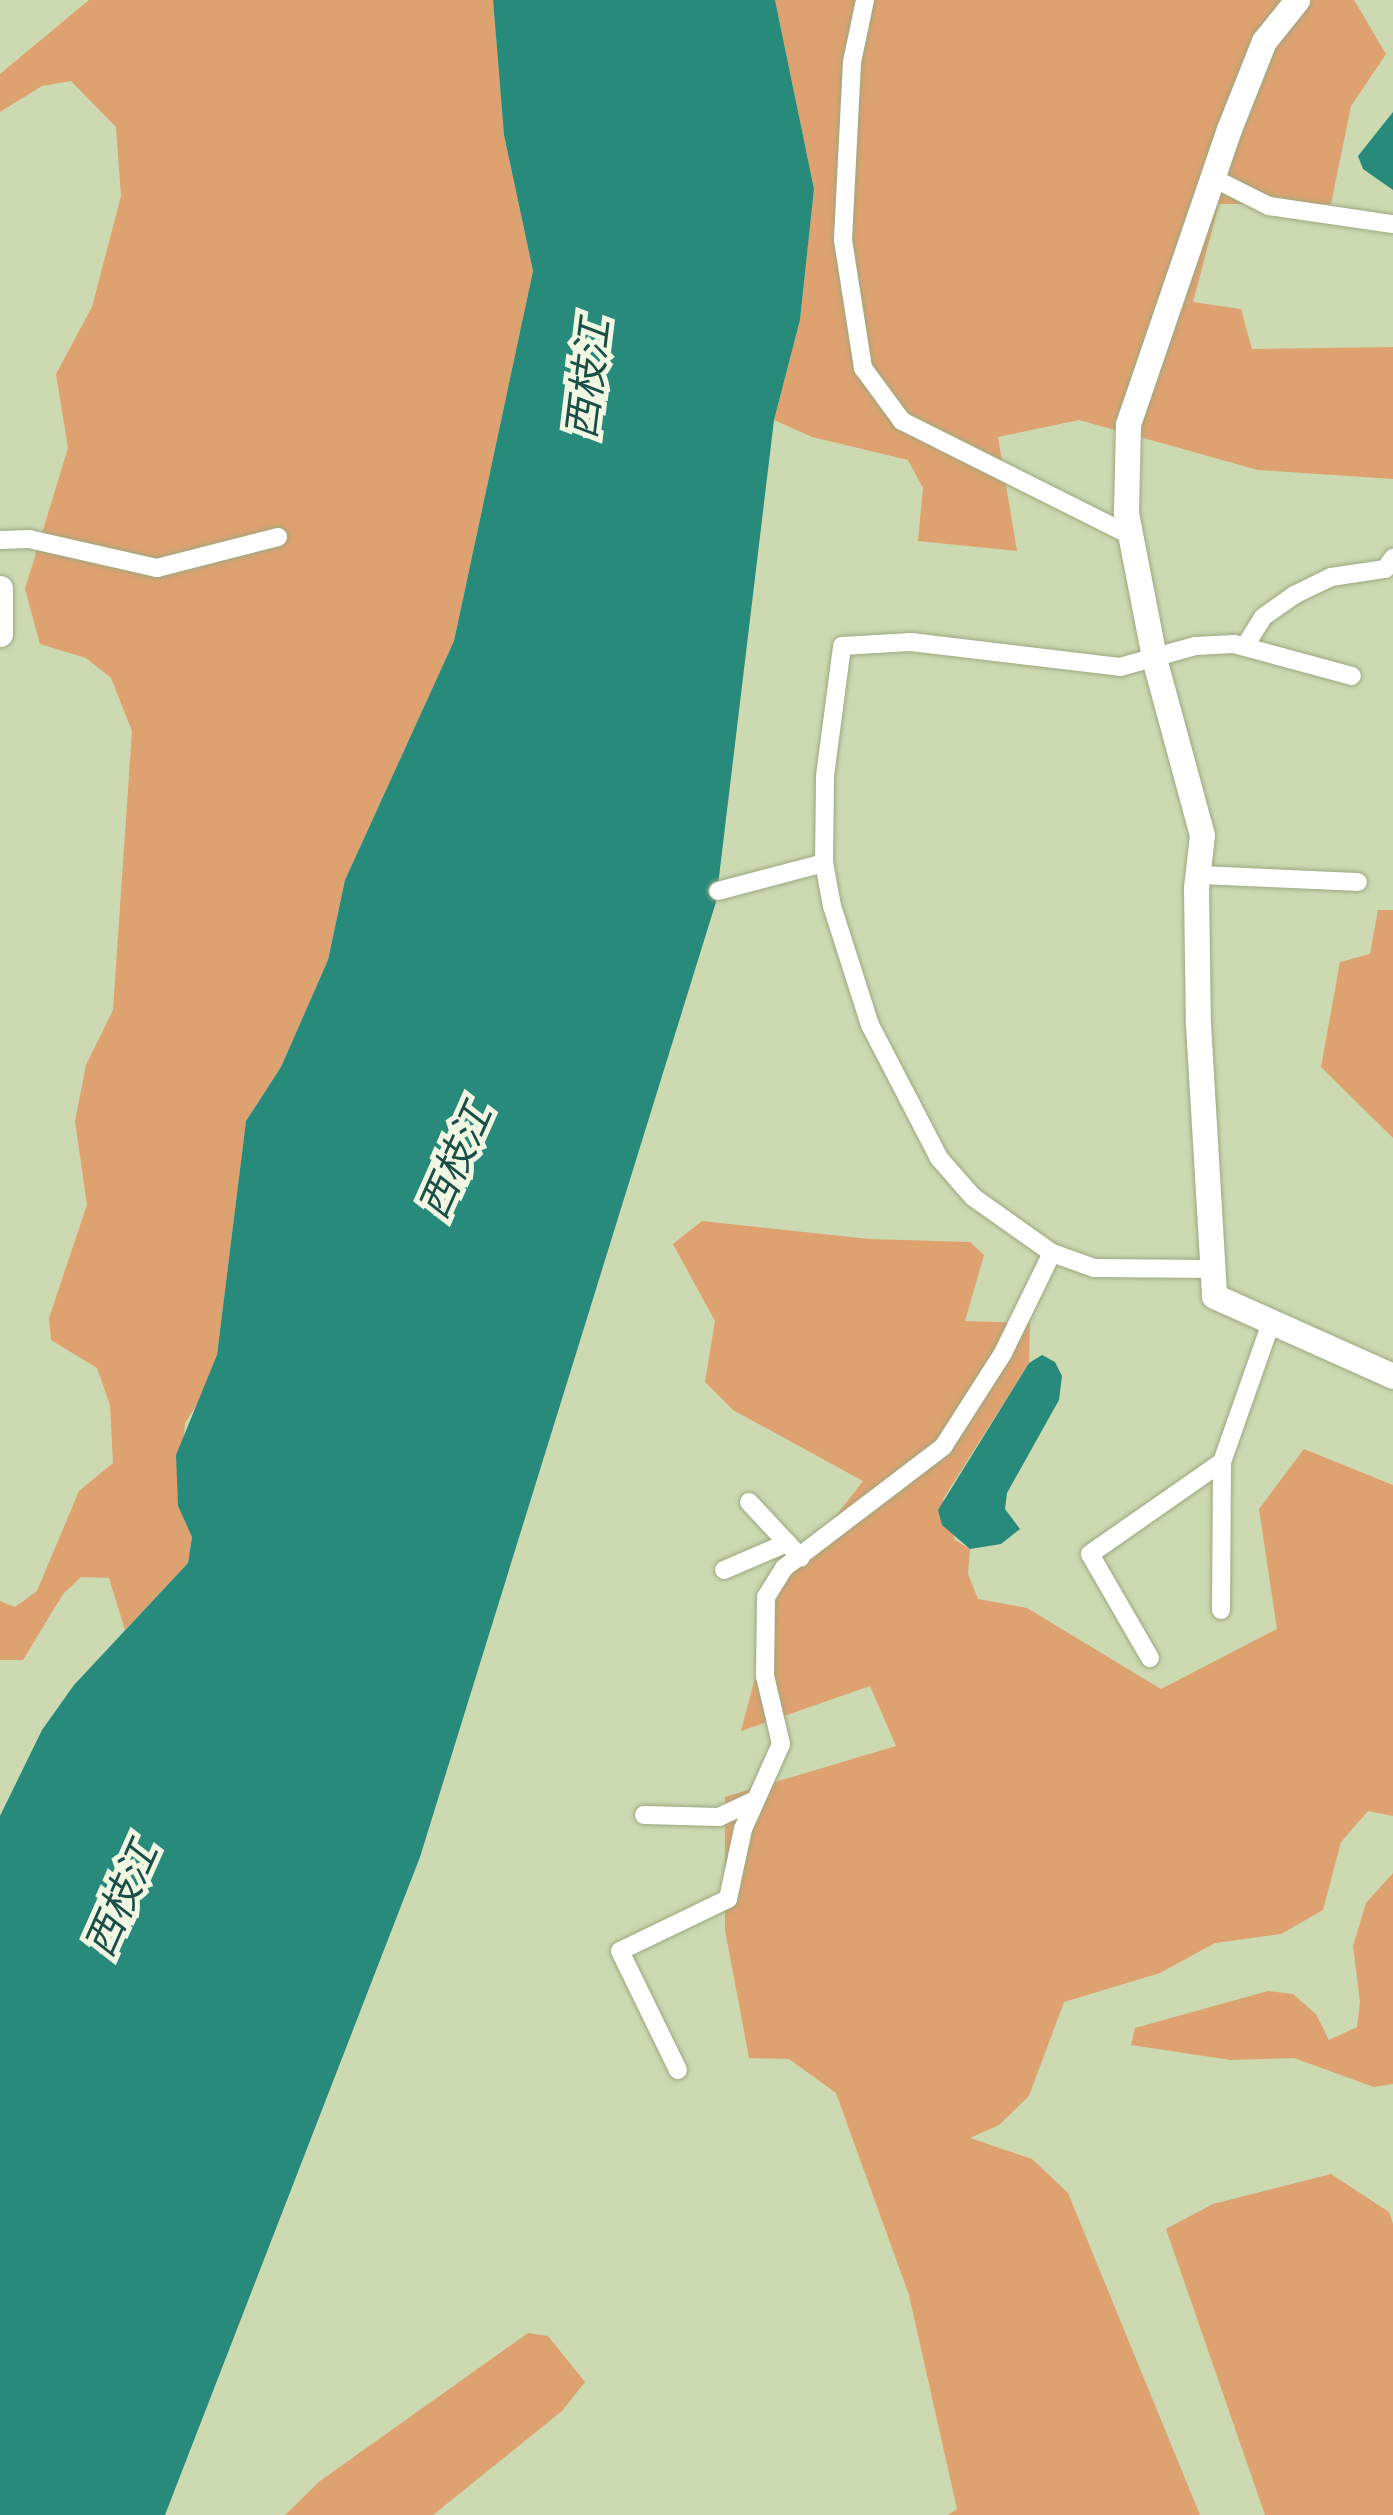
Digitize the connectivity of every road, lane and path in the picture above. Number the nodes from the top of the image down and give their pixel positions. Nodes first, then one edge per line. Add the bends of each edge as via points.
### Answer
1 (865, 0) edge
2 (1297, 0) edge
3 (1213, 178) junction
4 (1393, 224) edge
5 (1130, 535) junction
6 (278, 537) dead end
7 (0, 540) edge
8 (1393, 558) edge
9 (0, 588) edge
10 (0, 634) edge
11 (1245, 646) junction
12 (1155, 662) junction
13 (1352, 676) dead end
14 (824, 863) junction
15 (1198, 875) junction
16 (1358, 882) dead end
17 (718, 891) dead end
18 (1052, 1253) junction
19 (1212, 1269) junction
20 (1271, 1323) junction
21 (1393, 1376) edge
22 (1222, 1462) junction
23 (749, 1502) dead end
24 (787, 1543) junction
25 (801, 1558) junction
26 (724, 1570) dead end
27 (1221, 1610) dead end
28 (1150, 1658) dead end
29 (754, 1800) junction
30 (644, 1815) dead end
31 (678, 2070) dead end

1 - 5 street via 852,62 843,240 864,368 902,421
2 - 3 street via 1264,42
3 - 4 street via 1269,206
3 - 5 street via 1128,424
5 - 12 street
6 - 7 street via 158,568 30,539
8 - 11 street via 1386,569 1332,578 1294,594 1263,617
9 - 10 street
11 - 12 street via 1195,646
11 - 13 street
12 - 14 street via 1120,667 911,642 842,646 825,776
12 - 15 street via 1202,834
14 - 17 street
14 - 18 street via 870,1025 939,1158 972,1197
15 - 16 street
15 - 19 street
18 - 19 street via 1094,1268
18 - 25 street via 944,1447
19 - 20 street via 1214,1296
20 - 21 street
20 - 22 street
22 - 27 street
22 - 28 street via 1090,1554
23 - 24 street
24 - 25 street
24 - 26 street
25 - 29 street via 784,1568 766,1598 765,1676 781,1744
29 - 30 street via 720,1818
29 - 31 street via 728,1898 620,1951

